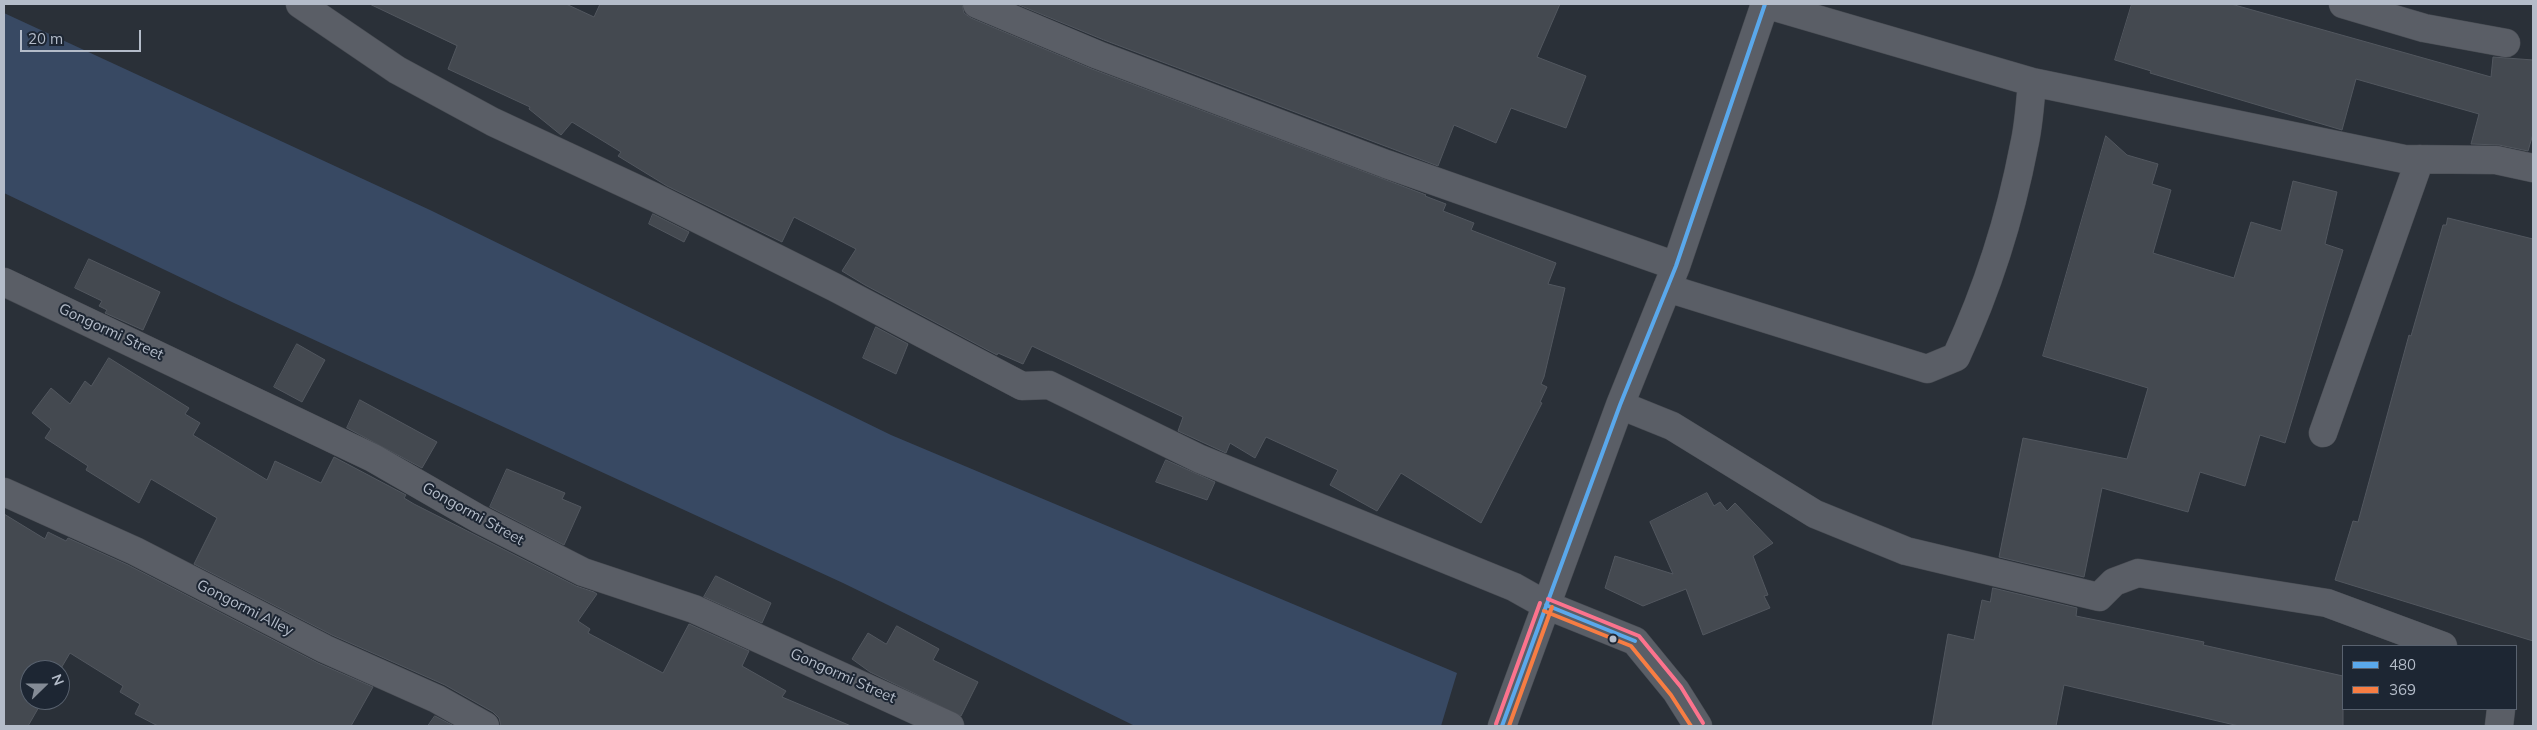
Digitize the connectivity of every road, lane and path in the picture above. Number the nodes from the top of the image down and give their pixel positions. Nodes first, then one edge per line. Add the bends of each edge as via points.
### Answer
1 (300, 4) edge
2 (977, 4) edge
3 (1765, 4) edge
4 (2343, 4) edge
5 (2506, 44) dead end
6 (2032, 82) junction
7 (2420, 159) junction
8 (2533, 168) edge
9 (1672, 277) junction
10 (4, 282) edge
11 (1620, 405) junction
12 (2323, 433) dead end
13 (4, 492) edge
14 (1546, 605) junction
15 (2440, 645) edge
16 (2501, 710) edge
17 (1504, 721) edge
18 (485, 726) edge
19 (950, 726) edge
20 (1698, 726) edge
21 (2499, 726) edge

1 - 14 street via 397,70 493,122 663,201 1022,386 1049,385 1200,459 1514,587
2 - 9 street via 1098,55
3 - 6 street
3 - 9 street
4 - 5 street via 2424,28
6 - 7 street via 2404,159
6 - 9 street via 2025,145 2009,211 1977,311 1956,357 1927,369
7 - 8 street via 2496,160
7 - 12 street
9 - 11 street
10 - 19 street, Gongormi Street via 373,458 479,519 583,572 694,609
11 - 14 street
11 - 15 street via 1672,426 1815,514 1906,551 2099,597 2114,582 2138,573 2328,603
13 - 18 street, Gongormi Alley via 135,551 325,649 437,699
14 - 17 street
14 - 20 street via 1635,641 1676,691
16 - 21 street

